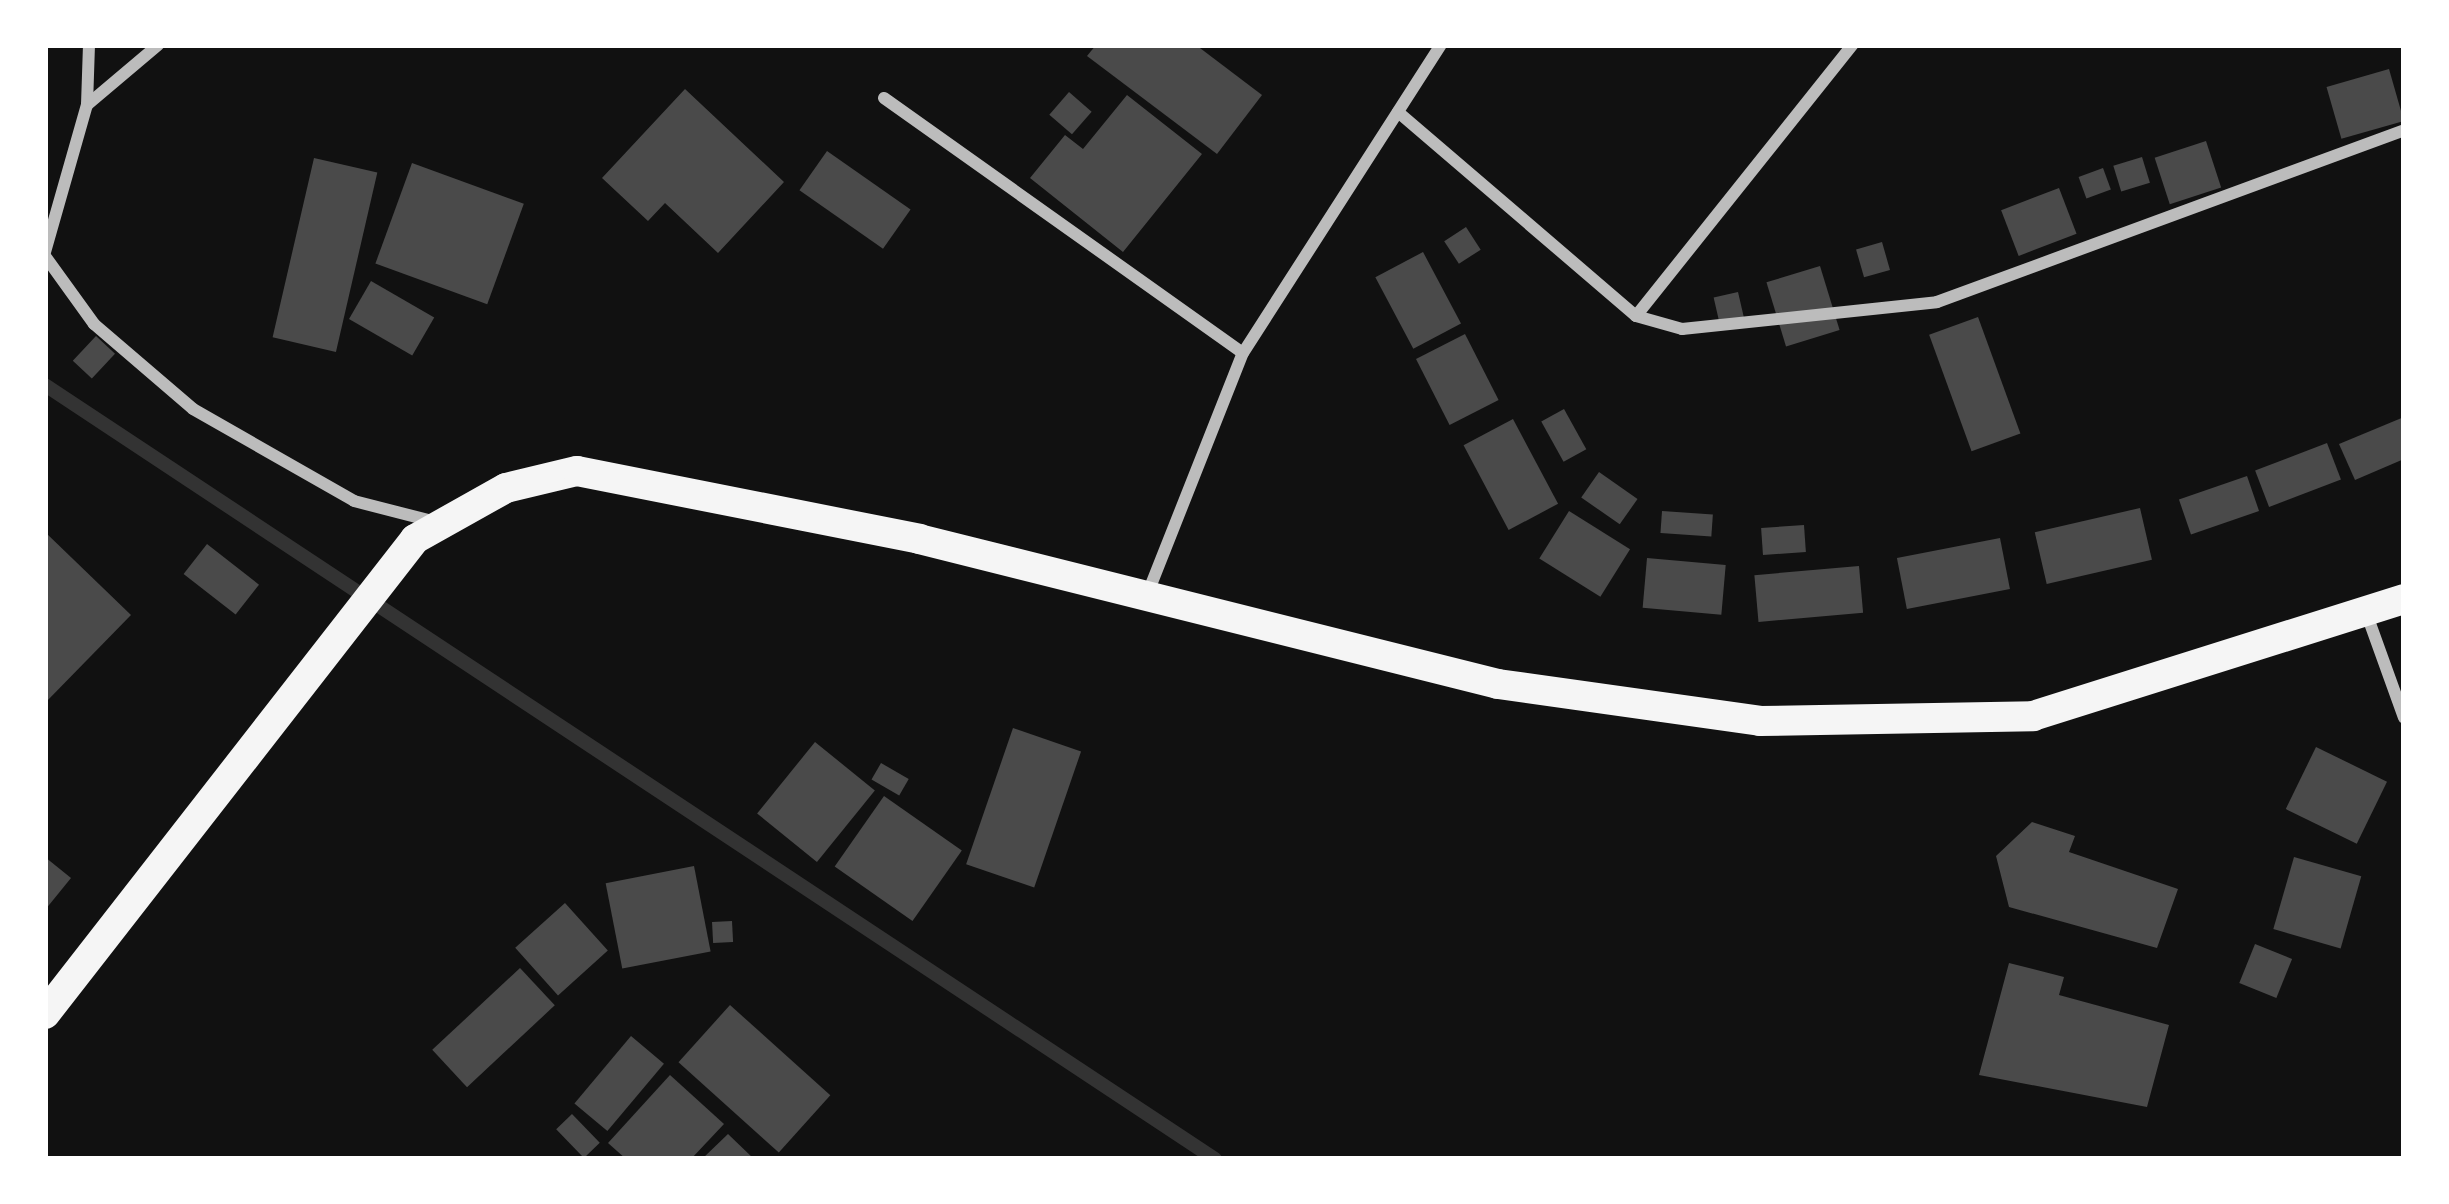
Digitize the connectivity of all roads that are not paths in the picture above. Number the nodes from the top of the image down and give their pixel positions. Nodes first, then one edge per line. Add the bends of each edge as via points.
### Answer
1 (89, 45) edge
2 (158, 45) edge
3 (1441, 45) edge
4 (1852, 45) edge
5 (884, 98) dead end
6 (87, 105) junction
7 (1398, 112) junction
8 (2404, 130) edge
9 (45, 254) edge
10 (1636, 316) junction
11 (1243, 353) junction
12 (437, 522) junction
13 (1146, 596) junction
14 (2404, 599) edge
15 (2367, 615) junction
16 (2387, 667) junction
17 (2404, 682) edge
18 (2404, 718) edge
19 (45, 1014) edge

1 - 6 street
2 - 6 street
3 - 7 street
4 - 10 street
5 - 11 street
6 - 9 street
7 - 10 street
7 - 11 street
8 - 10 street via 1937,302 1682,328
9 - 12 street via 94,324 193,409 354,502
11 - 13 street
12 - 13 main road via 506,488 578,471
12 - 19 main road via 345,618
13 - 15 main road via 1498,684 1865,726 2033,716
14 - 15 main road
15 - 16 street
16 - 17 street
16 - 18 street

